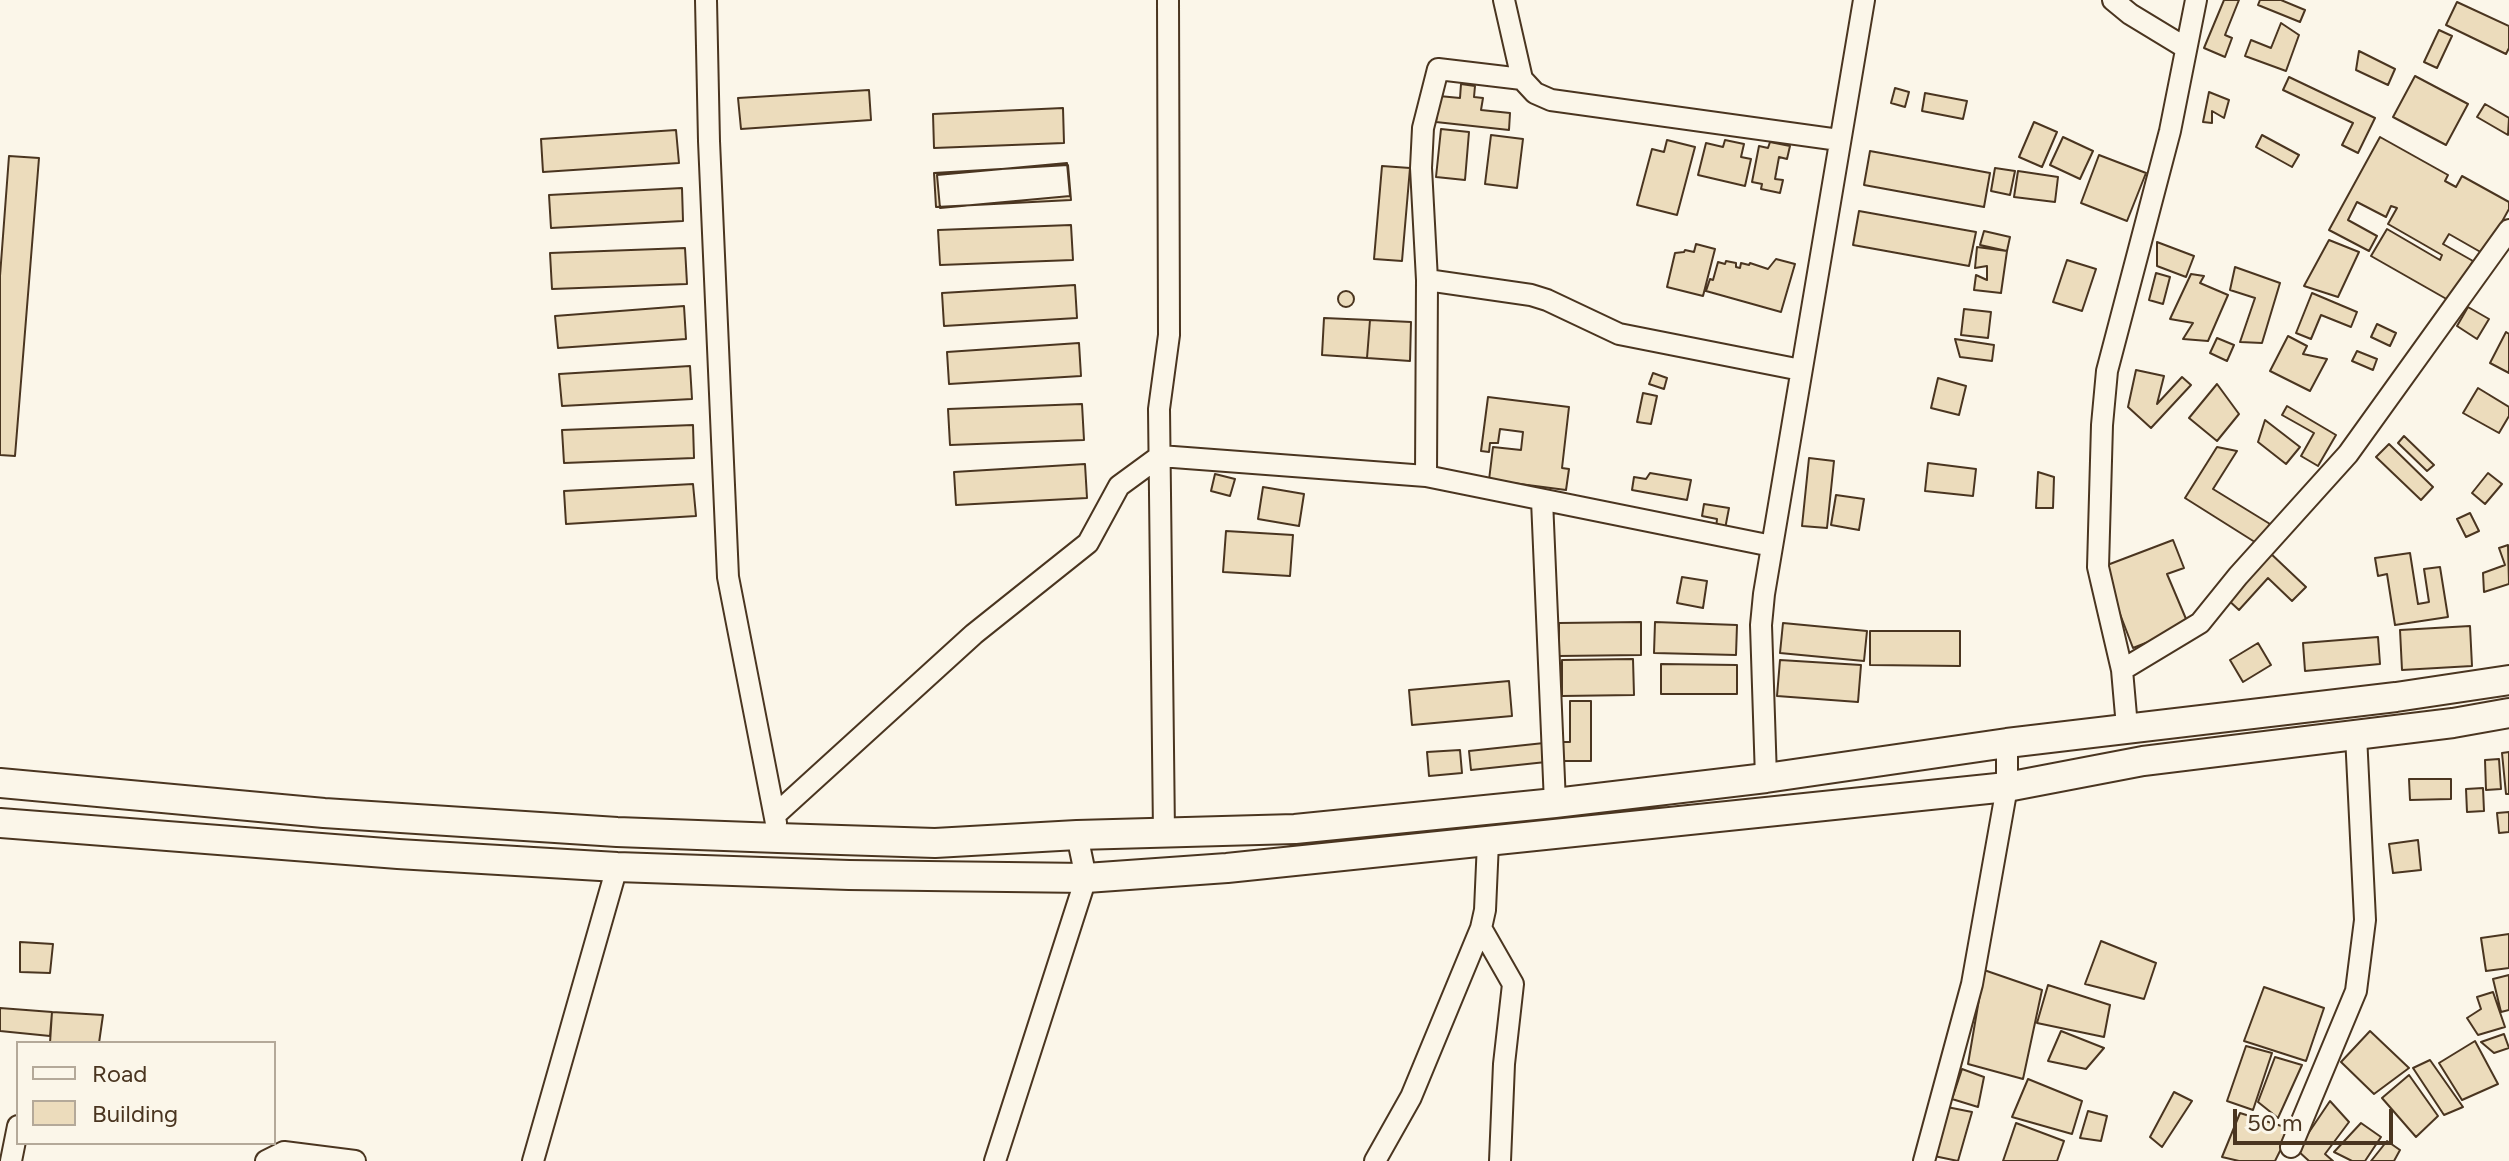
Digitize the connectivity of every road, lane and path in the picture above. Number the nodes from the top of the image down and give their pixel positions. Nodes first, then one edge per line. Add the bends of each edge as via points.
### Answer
1 (706, 0) edge
2 (1168, 0) edge
3 (1504, 0) edge
4 (1864, 0) edge
5 (2113, 0) edge
6 (2196, 0) edge
7 (2186, 48) junction
8 (1522, 79) junction
9 (1839, 140) junction
10 (2509, 230) edge
11 (1427, 280) junction
12 (1801, 370) junction
13 (1160, 456) junction
14 (1426, 476) junction
15 (1542, 500) junction
16 (1772, 546) junction
17 (2122, 670) junction
18 (2509, 680) edge
19 (2509, 713) edge
20 (2127, 727) junction
21 (2356, 735) junction
22 (2007, 743) junction
23 (1766, 778) junction
24 (0, 783) edge
25 (2007, 787) junction
26 (1555, 803) junction
27 (0, 823) edge
28 (776, 826) junction
29 (1164, 833) junction
30 (1077, 835) junction
31 (1488, 842) junction
32 (617, 867) junction
33 (1086, 878) junction
34 (1481, 928) junction
35 (16, 1136) edge
36 (2291, 1147) dead end
37 (11, 1161) edge
38 (266, 1161) edge
39 (355, 1161) edge
40 (533, 1161) edge
41 (995, 1161) edge
42 (1375, 1161) edge
43 (1500, 1161) edge
44 (1924, 1161) edge

1 - 28 street via 728,577
2 - 13 street via 1169,335 1159,409
3 - 8 street
4 - 9 street
5 - 7 street
6 - 7 street
7 - 17 street via 2170,131 2107,371 2098,567
8 - 9 street via 1551,100
8 - 11 street via 1438,69 1423,128
9 - 12 street
10 - 17 street via 2348,454 2200,623
11 - 12 street via 1531,295 1619,334
11 - 14 street
12 - 16 street
13 - 14 street
13 - 28 street via 1119,486 1088,543 974,634
13 - 29 street
14 - 15 street
15 - 16 street
15 - 26 street
16 - 23 street via 1761,625
17 - 20 street
18 - 20 main road
19 - 21 main road
20 - 22 main road
21 - 25 main road via 2143,761
21 - 36 street via 2363,950 2356,991
22 - 23 main road
22 - 25 street
23 - 26 main road
24 - 28 main road via 617,832
25 - 31 main road
25 - 44 street via 1972,984
26 - 29 main road via 1295,829
27 - 32 main road
28 - 30 main road via 935,843
29 - 30 main road
30 - 33 street
31 - 33 main road
31 - 34 street
32 - 33 main road
32 - 40 street
33 - 41 street
34 - 42 street via 1411,1097
34 - 43 street via 1513,984
35 - 37 street
38 - 39 street via 284,1152

